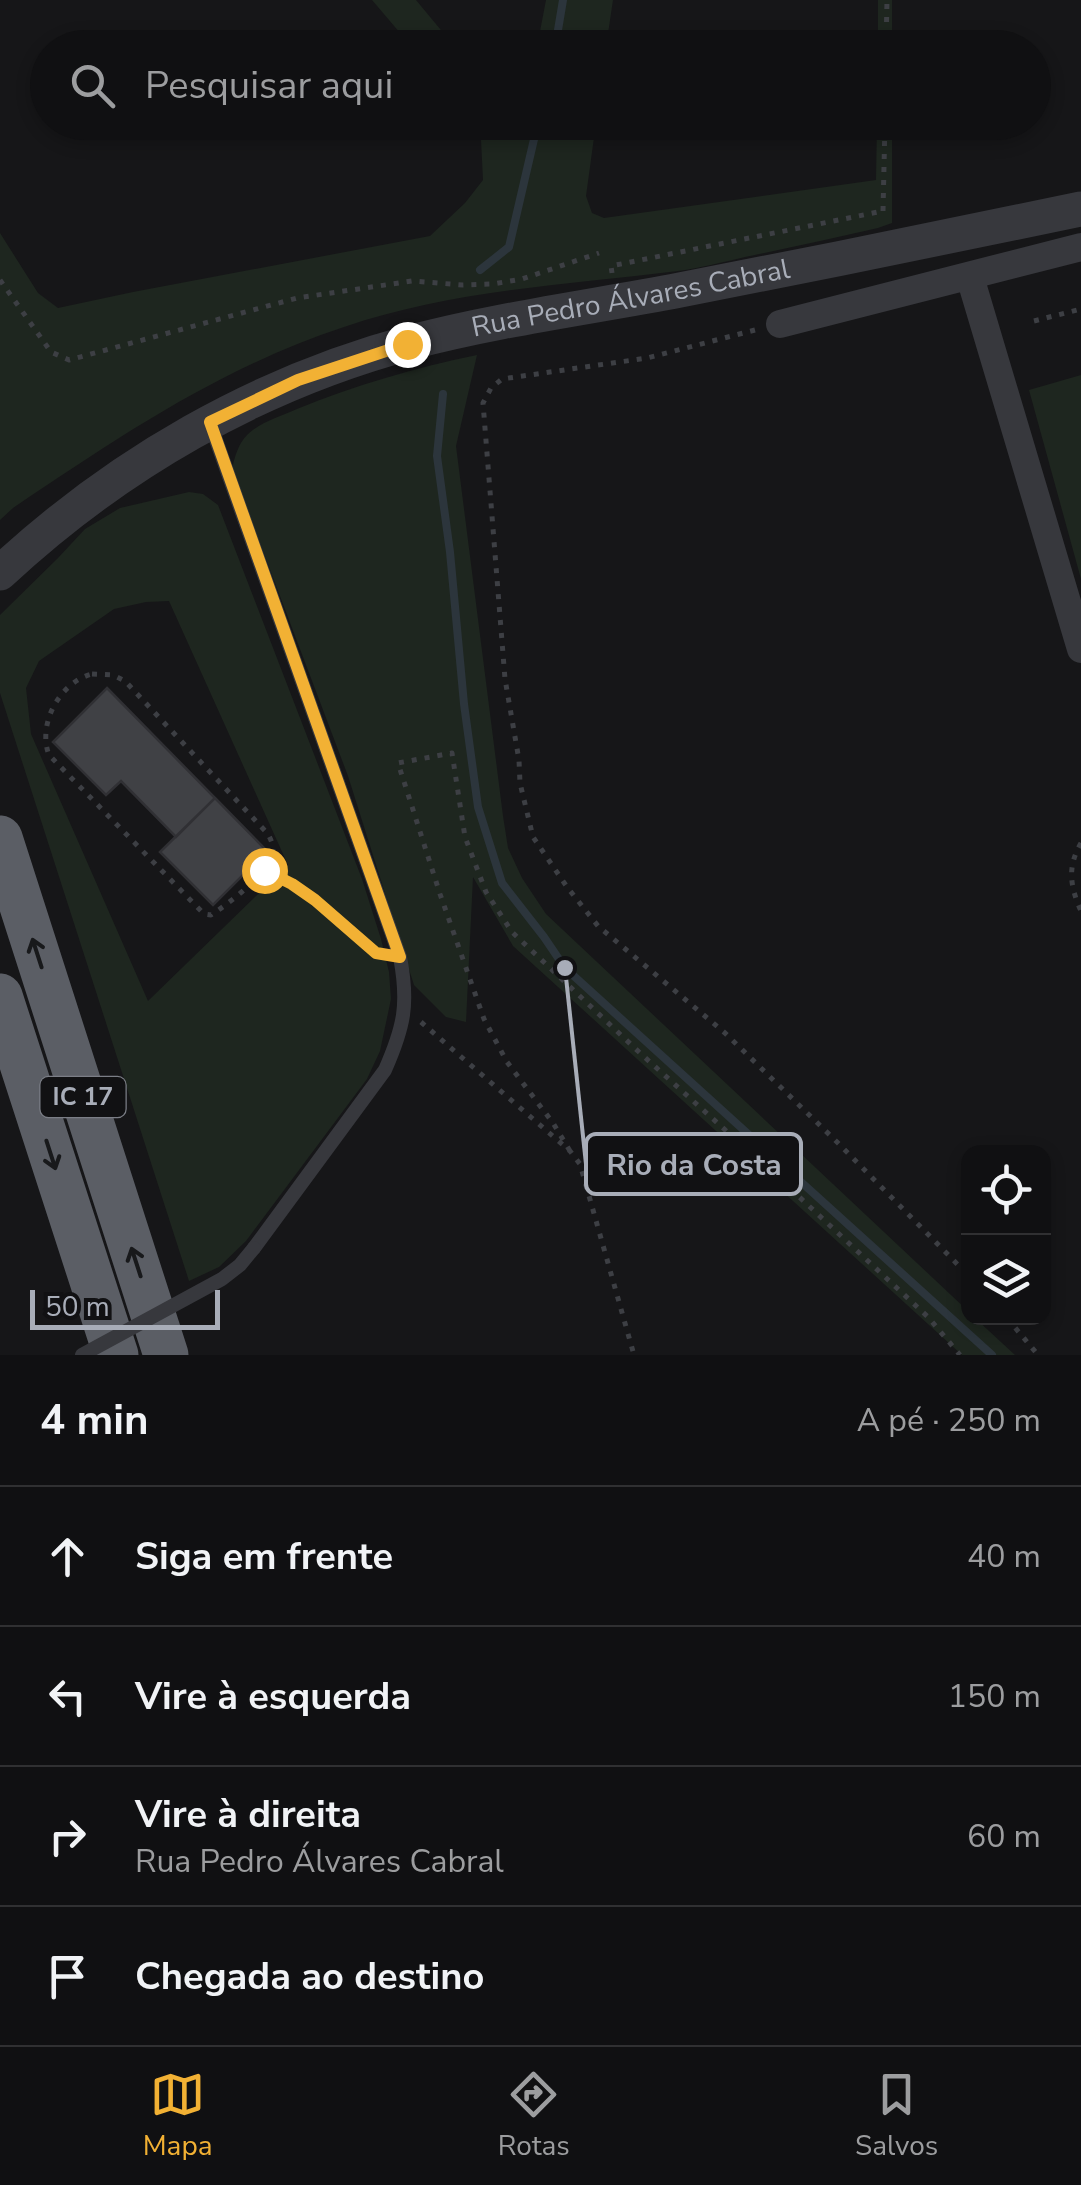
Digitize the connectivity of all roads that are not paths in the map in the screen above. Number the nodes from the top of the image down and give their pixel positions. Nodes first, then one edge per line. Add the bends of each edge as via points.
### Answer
1 (1081, 210) edge
2 (1081, 248) edge
3 (970, 277) junction
4 (780, 324) road end
5 (210, 422) junction
6 (0, 573) edge
7 (1081, 649) edge
8 (0, 838) edge
9 (0, 996) edge
10 (82, 1355) edge
11 (116, 1355) edge
12 (166, 1355) edge

1 - 5 street, Rua Pedro Álvares Cabral via 448,333 298,380
2 - 3 street
3 - 4 street
3 - 7 street
5 - 6 street, Rua Pedro Álvares Cabral via 78,506
5 - 10 lane, bridge via 400,957 404,1012 384,1070 240,1265
12 -> 8 highway, IC 17
9 -> 11 highway, IC 17

